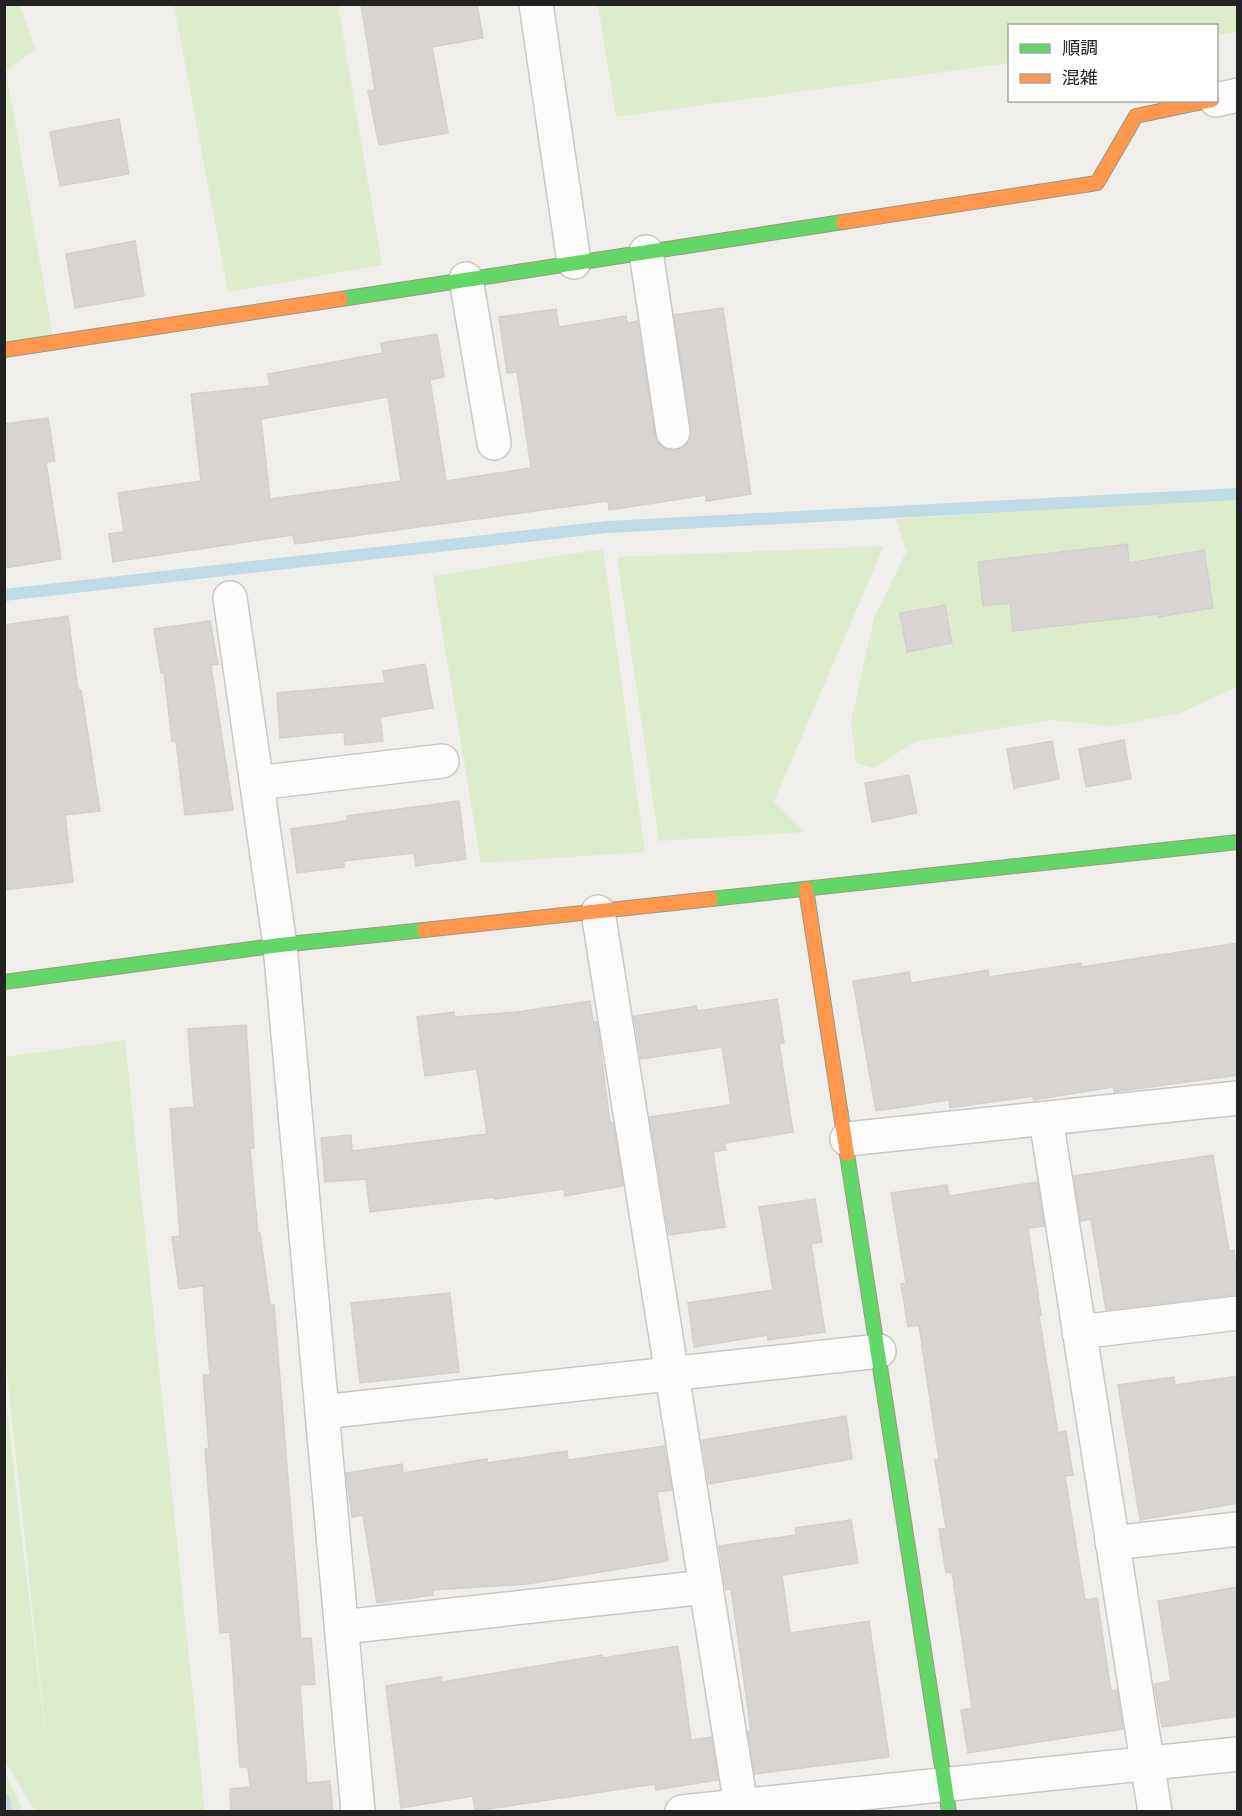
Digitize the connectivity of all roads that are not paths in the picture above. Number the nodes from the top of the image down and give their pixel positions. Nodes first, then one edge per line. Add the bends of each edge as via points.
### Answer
1 (536, 4) edge
2 (1238, 95) edge
3 (1218, 100) edge
4 (1202, 102) edge
5 (646, 252) junction
6 (574, 262) junction
7 (466, 279) junction
8 (4, 350) edge
9 (673, 432) dead end
10 (494, 443) dead end
11 (230, 598) dead end
12 (442, 760) dead end
13 (256, 783) junction
14 (1238, 842) edge
15 (806, 889) junction
16 (598, 912) junction
17 (280, 945) junction
18 (4, 982) edge
19 (1238, 1098) edge
20 (1046, 1119) junction
21 (847, 1139) junction
22 (1238, 1313) edge
23 (1080, 1332) junction
24 (879, 1351) junction
25 (672, 1375) junction
26 (322, 1412) junction
27 (1238, 1529) edge
28 (1112, 1543) junction
29 (706, 1587) junction
30 (342, 1627) junction
31 (1238, 1754) edge
32 (1147, 1764) junction
33 (947, 1797) edge
34 (742, 1808) edge
35 (358, 1812) edge
36 (682, 1812) edge
37 (1155, 1812) edge

1 - 6 street
2 - 3 street
4 - 5 street via 1136,116 1097,183
5 - 6 street
5 - 9 street
6 - 7 street
7 - 8 street
7 - 10 street
11 - 13 street
12 - 13 street
13 - 17 street
14 - 15 street
15 - 16 street
15 - 21 street
16 - 17 street
16 - 25 street
17 - 18 street
17 - 26 street
19 - 20 street
20 - 21 street
20 - 23 street
21 - 24 street
22 - 23 street
23 - 28 street
24 - 25 street
24 - 33 street
25 - 26 street
25 - 29 street
26 - 30 street
27 - 28 street
28 - 32 street
29 - 30 street
29 - 34 street
30 - 35 street
31 - 32 street
32 - 33 street
32 - 37 street
33 - 34 street
34 - 36 street

